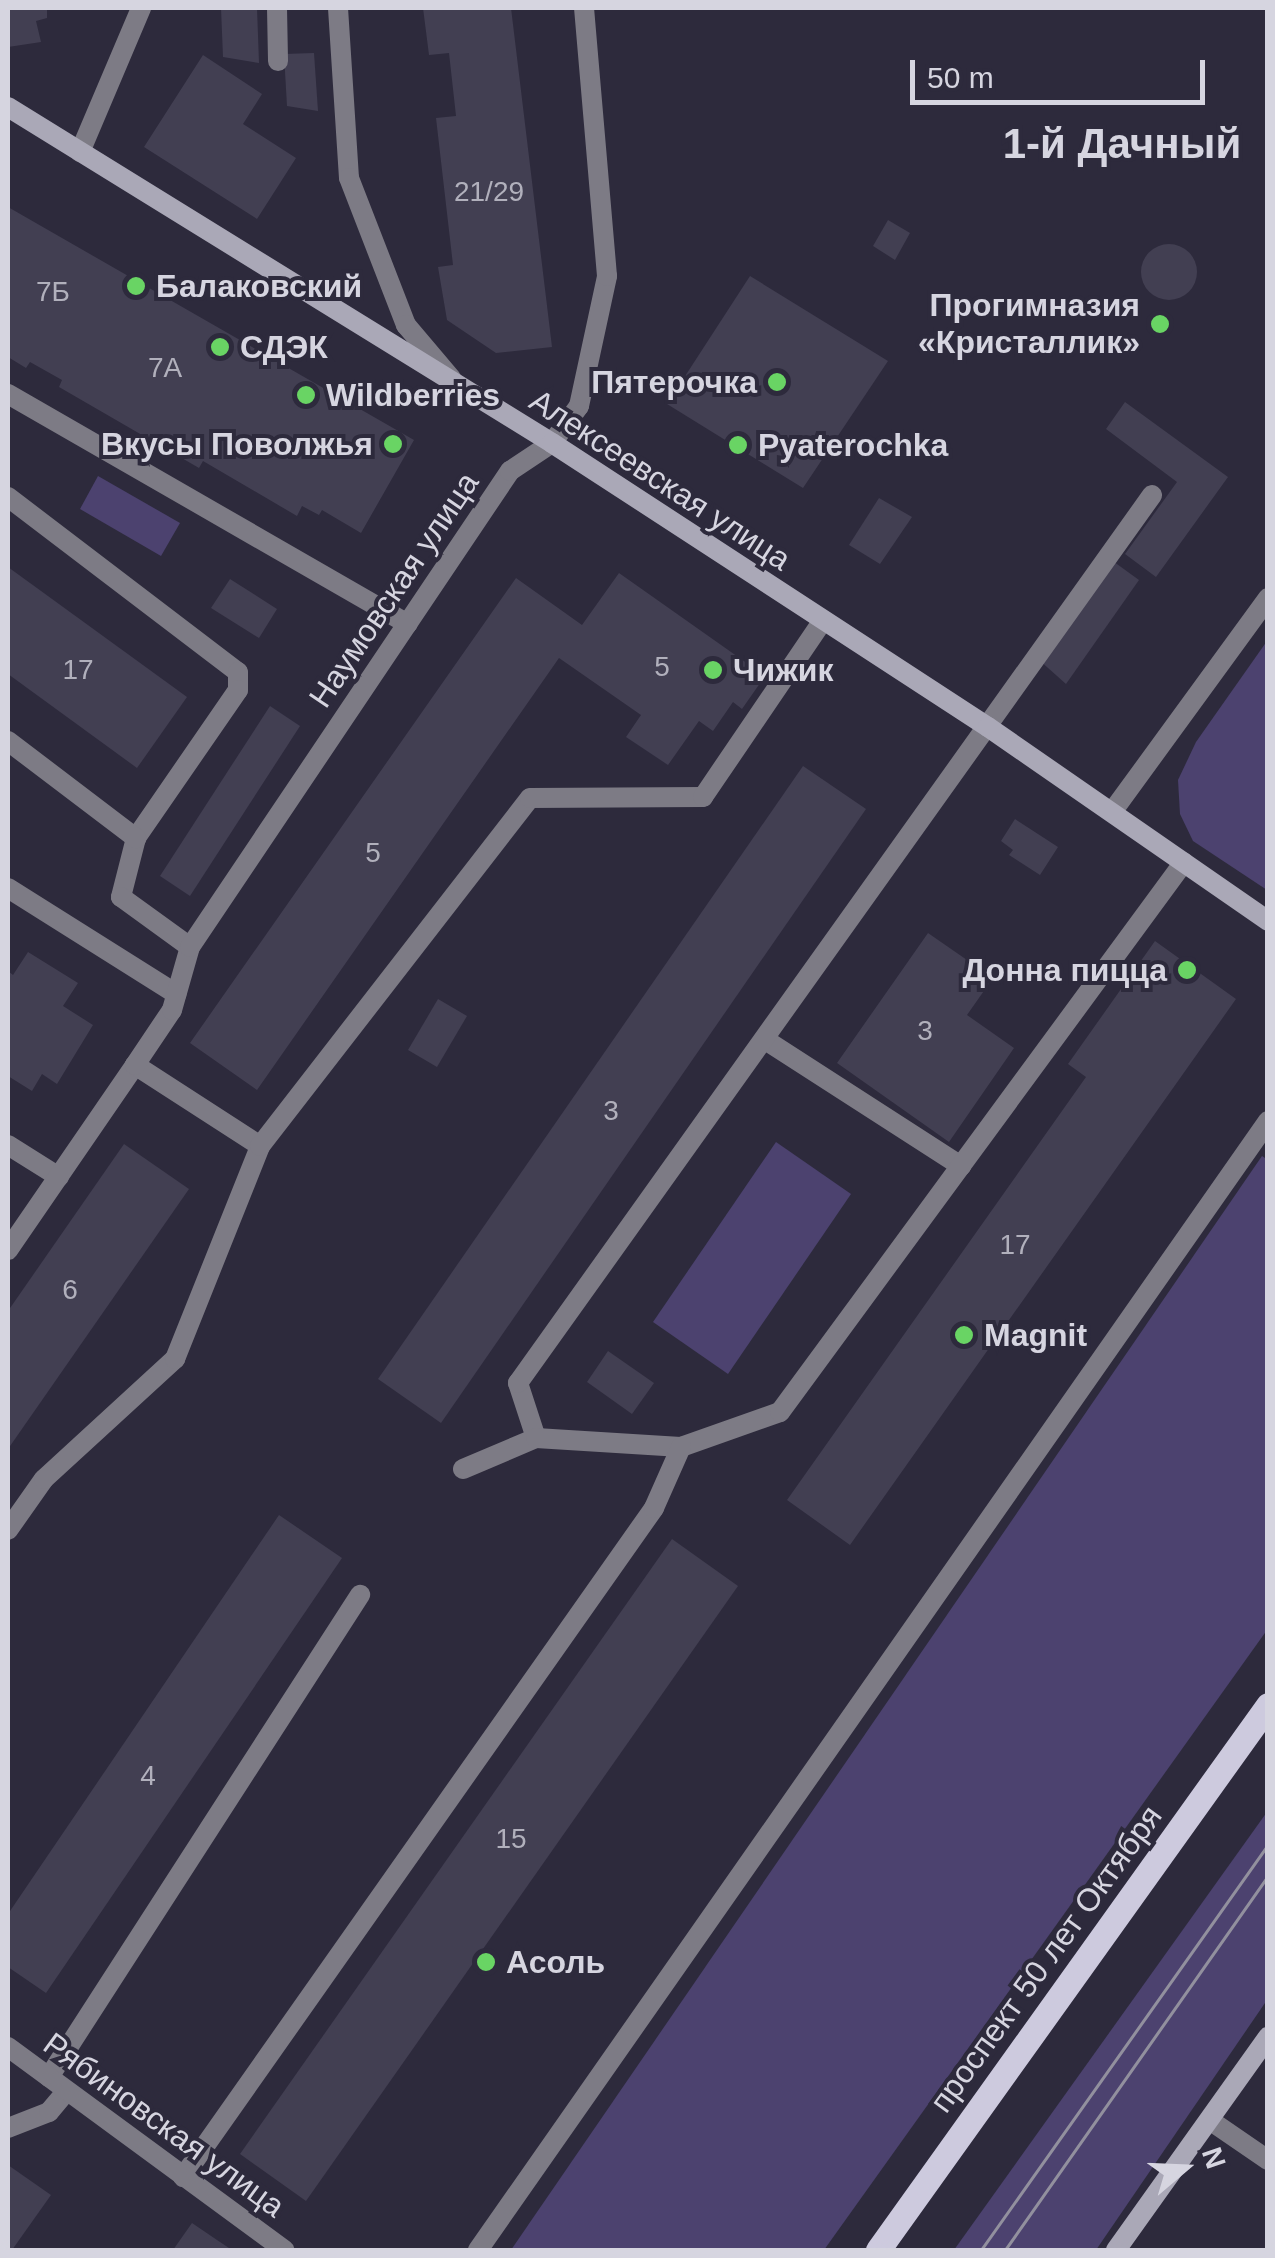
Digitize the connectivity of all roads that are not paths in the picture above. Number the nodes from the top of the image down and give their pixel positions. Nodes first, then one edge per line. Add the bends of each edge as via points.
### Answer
1 (141, 8) edge
2 (277, 8) edge
3 (338, 8) edge
4 (584, 8) edge
5 (278, 61) dead end
6 (8, 107) edge
7 (80, 152) junction
8 (454, 383) junction
9 (8, 394) edge
10 (552, 444) junction
11 (1152, 494) dead end
12 (8, 497) edge
13 (1268, 598) edge
14 (822, 622) junction
15 (408, 624) junction
16 (988, 727) junction
17 (8, 741) edge
18 (1112, 812) junction
19 (136, 838) junction
20 (1184, 862) junction
21 (8, 888) edge
22 (1268, 921) edge
23 (190, 947) junction
24 (176, 994) junction
25 (767, 1041) junction
26 (135, 1064) junction
27 (1268, 1121) edge
28 (8, 1145) edge
29 (260, 1146) junction
30 (961, 1166) junction
31 (58, 1176) junction
32 (8, 1250) edge
33 (536, 1438) junction
34 (681, 1446) junction
35 (464, 1468) dead end
36 (8, 1530) edge
37 (360, 1595) dead end
38 (1268, 1706) edge
39 (1268, 2037) edge
40 (8, 2047) edge
41 (49, 2077) junction
42 (66, 2092) junction
43 (1211, 2121) junction
44 (8, 2128) edge
45 (1268, 2160) edge
46 (183, 2177) junction
47 (284, 2250) edge
48 (478, 2250) edge
49 (878, 2250) edge
50 (1116, 2250) edge

1 - 7 street
2 - 5 street
3 - 8 street via 349,178 406,325
4 - 10 street, Наумовская улица via 608,276 579,406
6 - 7 street, Алексеевская улица
7 - 8 street, Алексеевская улица
8 - 10 street, Алексеевская улица
9 - 15 street
10 - 14 street, Алексеевская улица
10 - 15 street, Наумовская улица via 510,471
11 - 16 street via 1010,685
12 - 19 street via 238,672 238,690
13 - 18 street
14 - 16 street, Алексеевская улица
14 - 29 street via 702,797 530,798
15 - 23 street, Наумовская улица
16 - 18 street, Алексеевская улица
16 - 25 street
17 - 19 street
18 - 20 street, Алексеевская улица
19 - 23 street via 121,897
20 - 22 street, Алексеевская улица
20 - 30 street
21 - 24 street
23 - 24 street, Наумовская улица
24 - 26 street, Наумовская улица
25 - 30 street
25 - 33 street via 518,1383
26 - 29 street
26 - 31 street, Наумовская улица
27 - 48 street
28 - 31 street
29 - 36 street via 175,1359 44,1478
30 - 34 street via 780,1412
31 - 32 street, Наумовская улица
33 - 34 street
33 - 35 street
34 - 46 street via 654,1508
37 - 41 street
38 - 49 main road, проспект 50 лет Октября
39 - 43 street
40 - 41 street, Рябиновская улица
41 - 42 street, Рябиновская улица
42 - 44 street via 49,2112
42 - 46 street, Рябиновская улица
43 - 45 street
43 - 50 street
46 - 47 street, Рябиновская улица

